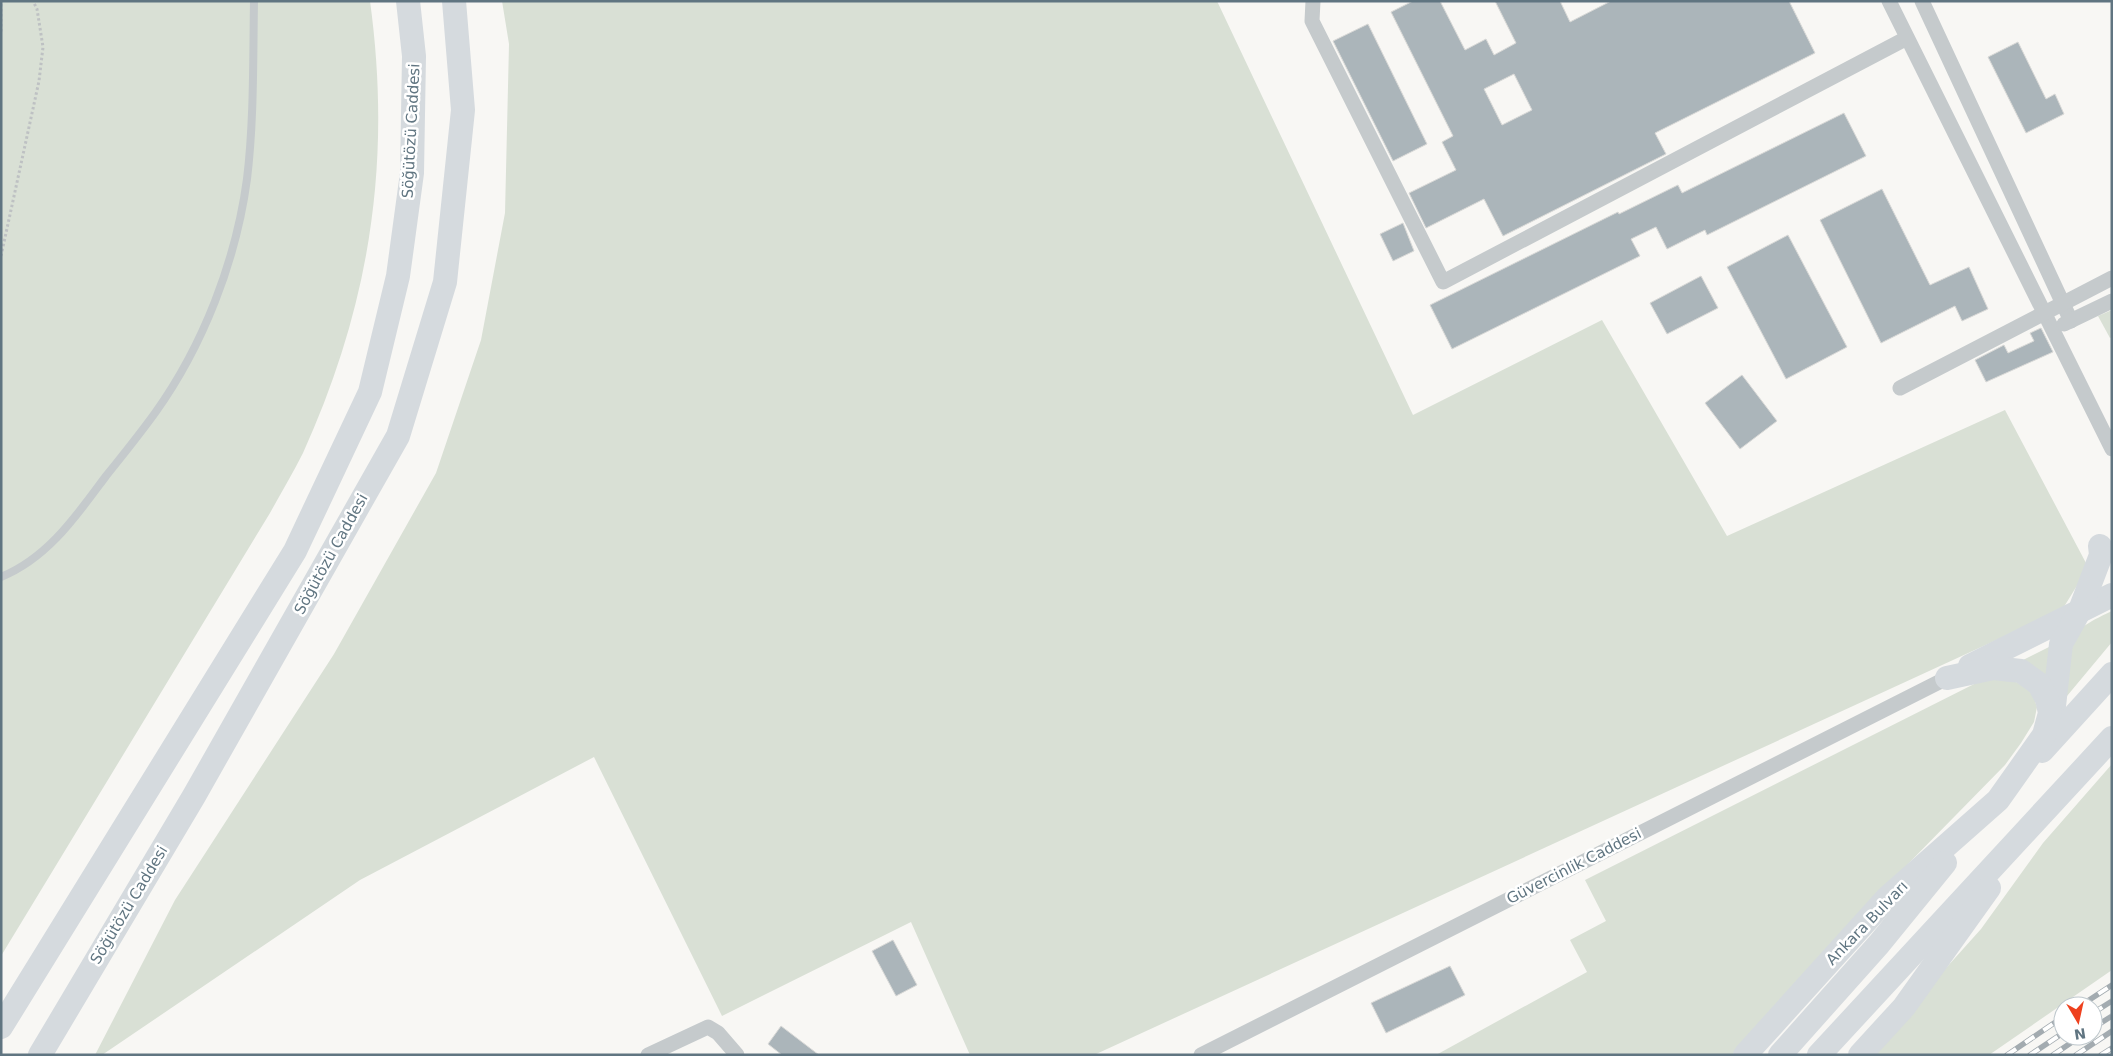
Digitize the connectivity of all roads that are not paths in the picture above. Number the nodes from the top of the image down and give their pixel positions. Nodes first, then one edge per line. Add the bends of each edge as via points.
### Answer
1 (254, 1) edge
2 (408, 1) edge
3 (454, 1) edge
4 (1313, 1) edge
5 (1889, 1) edge
6 (1922, 1) edge
7 (1907, 38) junction
8 (2112, 278) edge
9 (2112, 301) edge
10 (2062, 303) junction
11 (2044, 312) junction
12 (2071, 321) junction
13 (2053, 329) junction
14 (1900, 388) dead end
15 (2112, 449) edge
16 (2100, 546) dead end
17 (1, 577) edge
18 (2112, 595) edge
19 (2080, 610) junction
20 (2112, 674) edge
21 (1947, 678) junction
22 (2044, 735) junction
23 (2112, 738) edge
24 (1998, 800) junction
25 (2050, 804) junction
26 (1, 1026) edge
27 (40, 1055) edge
28 (648, 1055) edge
29 (737, 1055) edge
30 (1201, 1055) edge
31 (1745, 1055) edge
32 (1780, 1055) edge
33 (1819, 1055) edge
34 (1860, 1055) edge

1 - 17 lane via 247,179 234,244 213,305 186,362 156,412 74,519 38,555
2 - 26 main road, Söğütözü Caddesi via 414,56 412,173 398,276 370,392 295,551
3 - 27 main road, Söğütözü Caddesi via 463,110 445,282 398,436 194,796
4 - 7 street via 1312,21 1443,282
5 - 7 street
6 - 10 street
7 - 11 street
8 - 10 street
9 - 12 street
10 - 11 street
10 - 12 street
11 - 13 street
11 - 14 street
12 - 13 street
13 - 15 street
16 - 19 main road via 2101,555
18 - 19 main road
19 - 21 main road
19 - 22 main road via 2061,644 2054,713
20 - 24 main road, Ankara Bulvarı
21 - 22 main road via 1993,668 2021,671 2039,684 2047,699 2050,713
21 - 30 street, Güvercinlik Caddesi
22 - 24 main road
23 - 25 main road
24 - 31 main road, Ankara Bulvarı via 1888,898
24 - 32 main road, Ankara Bulvarı
25 - 33 main road
25 - 34 main road via 1904,1007
28 - 29 street via 708,1027 718,1033

